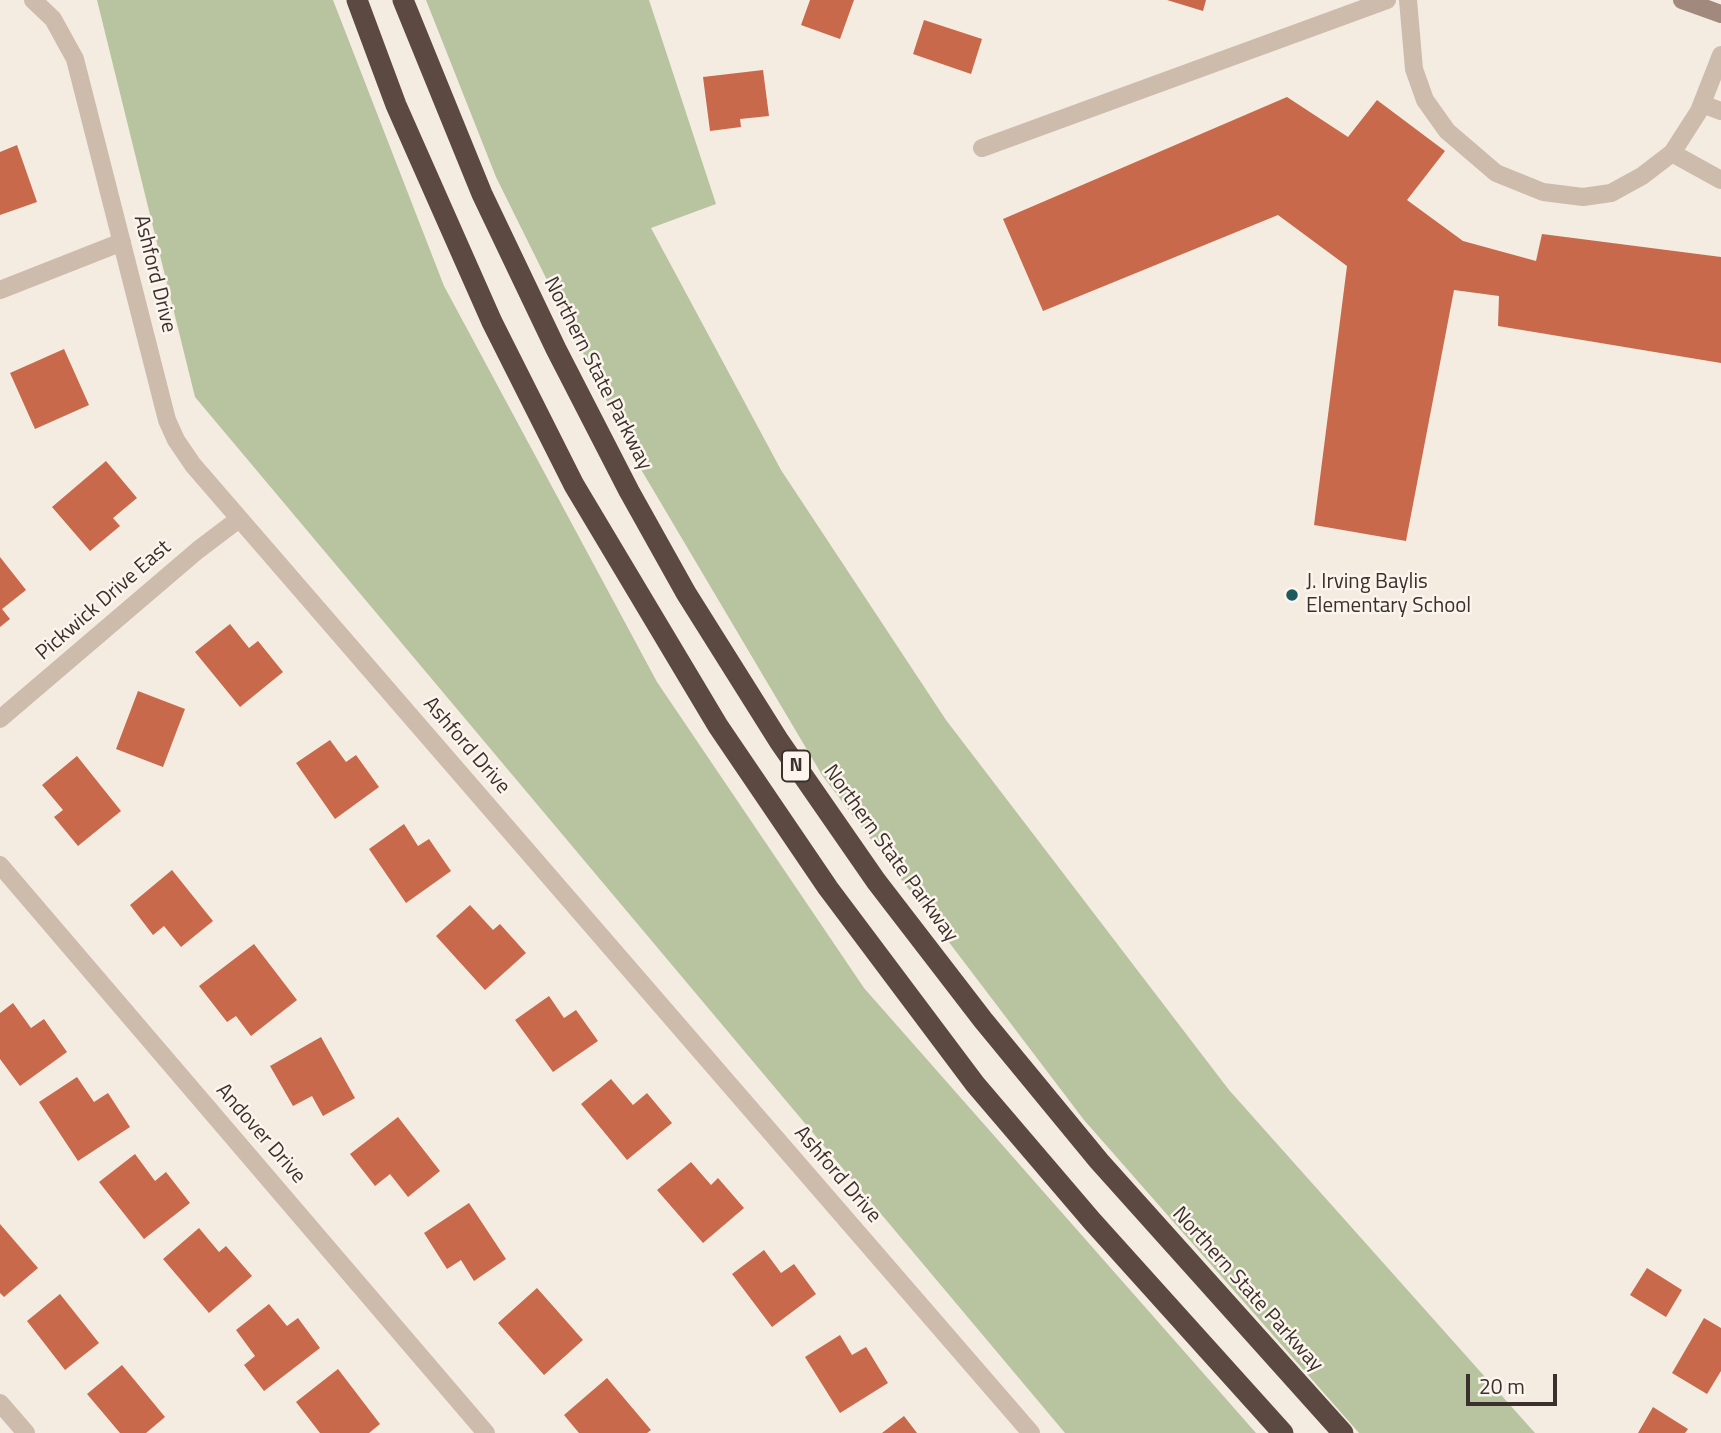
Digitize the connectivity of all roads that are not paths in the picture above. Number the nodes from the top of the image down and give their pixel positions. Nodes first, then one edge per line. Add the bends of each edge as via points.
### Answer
1 (33, 0) edge
2 (357, 0) edge
3 (402, 0) edge
4 (1387, 0) edge
5 (1408, 0) edge
6 (1682, 0) edge
7 (1721, 14) edge
8 (1721, 55) edge
9 (1702, 104) junction
10 (1721, 111) edge
11 (982, 149) dead end
12 (1672, 153) junction
13 (1721, 180) edge
14 (122, 243) junction
15 (0, 290) edge
16 (239, 519) junction
17 (0, 719) edge
18 (0, 865) edge
19 (0, 1403) edge
20 (26, 1433) edge
21 (486, 1433) edge
22 (1031, 1433) edge
23 (1283, 1433) edge
24 (1343, 1433) edge

1 - 14 street, Ashford Drive via 53,19 75,59
2 - 23 highway, N via 396,105 492,322 574,485 718,726 828,888 975,1084 1092,1222
3 - 24 highway, Northern State Parkway / N via 482,194 556,349 686,593 779,741 876,881 983,1020 1098,1161
4 - 11 street
5 - 12 street via 1414,69 1425,100 1447,131 1496,173 1543,192 1583,197 1611,193
6 - 7 main road
8 - 9 street
9 - 10 street
9 - 12 street
12 - 13 street
14 - 15 street
14 - 16 street, Ashford Drive via 171,431
16 - 17 street, Pickwick Drive East
16 - 22 street, Ashford Drive
18 - 21 street, Andover Drive
19 - 20 street

